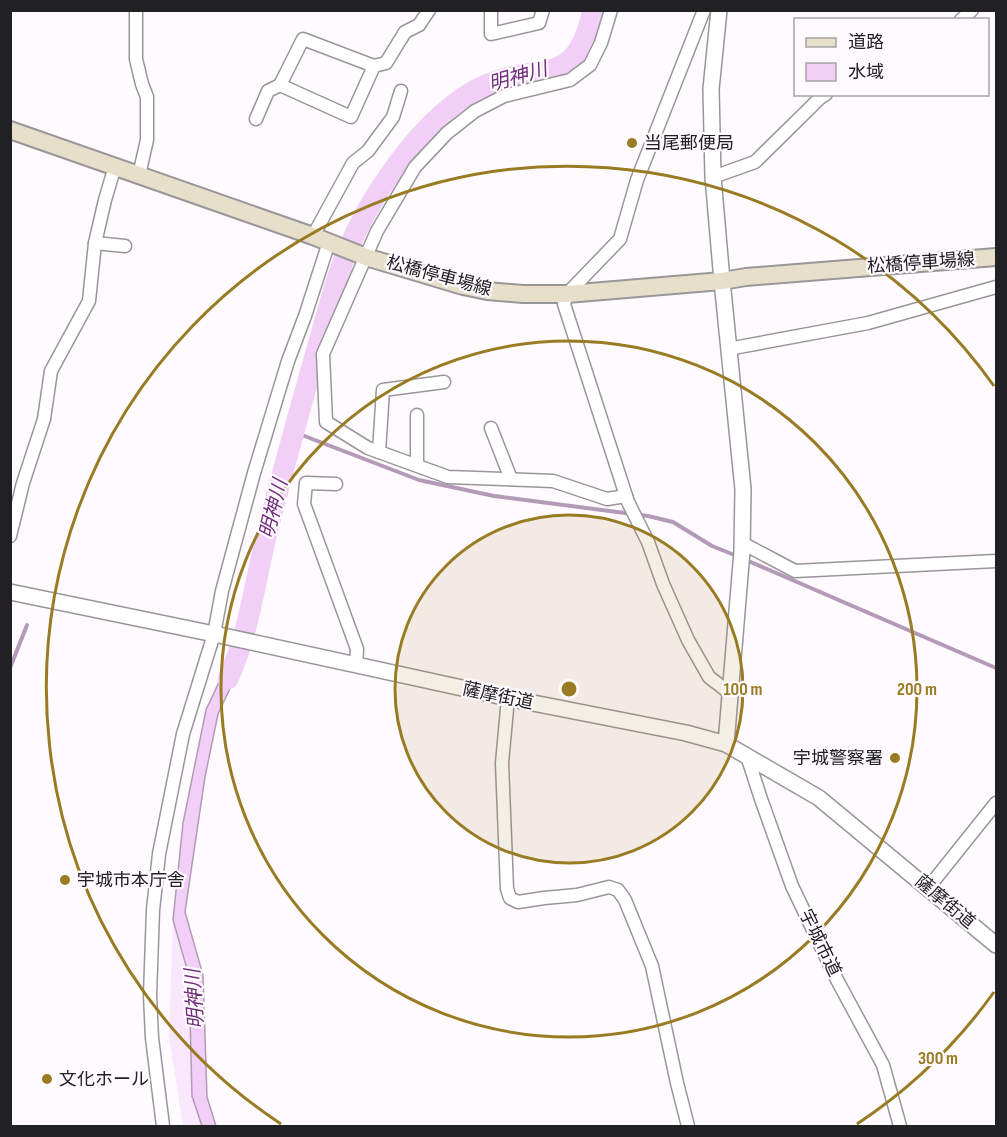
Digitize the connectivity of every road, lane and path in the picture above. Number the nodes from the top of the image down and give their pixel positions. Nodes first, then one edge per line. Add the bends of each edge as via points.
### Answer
1 (136, 10) edge
2 (429, 10) edge
3 (491, 10) edge
4 (543, 10) edge
5 (611, 10) edge
6 (704, 10) edge
7 (718, 10) edge
8 (374, 66) junction
9 (280, 85) junction
10 (400, 91) dead end
11 (823, 96) edge
12 (256, 119) dead end
13 (10, 130) edge
14 (115, 166) junction
15 (139, 175) junction
16 (713, 177) junction
17 (326, 241) junction
18 (95, 243) junction
19 (125, 246) dead end
20 (363, 255) junction
21 (996, 257) edge
22 (722, 281) junction
23 (996, 287) edge
24 (567, 294) junction
25 (729, 349) junction
26 (444, 382) dead end
27 (417, 415) dead end
28 (491, 428) dead end
29 (379, 452) junction
30 (417, 465) junction
31 (511, 479) junction
32 (336, 484) dead end
33 (627, 499) junction
34 (10, 536) edge
35 (742, 547) junction
36 (996, 561) edge
37 (10, 592) edge
38 (216, 634) junction
39 (356, 665) junction
40 (731, 694) junction
41 (508, 698) junction
42 (726, 744) junction
43 (747, 756) junction
44 (996, 803) edge
45 (928, 888) junction
46 (996, 945) edge
47 (163, 1126) edge
48 (688, 1126) edge
49 (900, 1126) edge

1 - 15 street via 136,59 147,97 147,140
2 - 8 street via 419,25 405,32 386,63
3 - 4 street via 491,34 539,23
5 - 20 street via 590,65 570,80 504,96 475,111 447,133 415,166
6 - 24 street via 637,180 620,239
7 - 16 street via 711,89
8 - 9 street via 303,39
8 - 9 street via 351,117
9 - 12 street via 268,91
10 - 17 street via 393,117 368,152 353,163
11 - 16 street via 755,162
13 - 14 main road, 松橋停車場線
14 - 15 main road, 松橋停車場線
14 - 18 street
15 - 17 main road, 松橋停車場線
16 - 22 street
17 - 20 main road, 松橋停車場線
17 - 38 street via 254,473 222,591
18 - 19 street
18 - 34 street via 89,301 51,370 44,418 22,483
20 - 24 main road, 松橋停車場線 via 487,291
20 - 29 street via 323,354 326,422
21 - 22 main road, 松橋停車場線
22 - 24 main road, 松橋停車場線
22 - 25 street
23 - 25 street via 868,323
24 - 33 street via 564,304
25 - 35 street via 742,489
26 - 29 street via 383,390
27 - 30 street
28 - 31 street
29 - 30 street
30 - 31 street via 448,477
31 - 33 street via 553,481 608,499
32 - 39 street via 306,483 304,504 357,649
33 - 40 street via 688,640 709,677
35 - 36 street via 795,570
35 - 40 street
37 - 38 street, 薩摩街道
38 - 39 street, 薩摩街道
38 - 47 street via 183,734 159,854 150,984
39 - 41 street, 薩摩街道
40 - 42 street
41 - 42 street, 薩摩街道
41 - 48 street via 502,763 510,898 518,902 609,887 618,890 652,966
42 - 43 street, 薩摩街道
43 - 45 street, 薩摩街道 via 819,798
43 - 49 street, 宇城市道 via 792,886 883,1065
44 - 45 street
45 - 46 street, 薩摩街道

